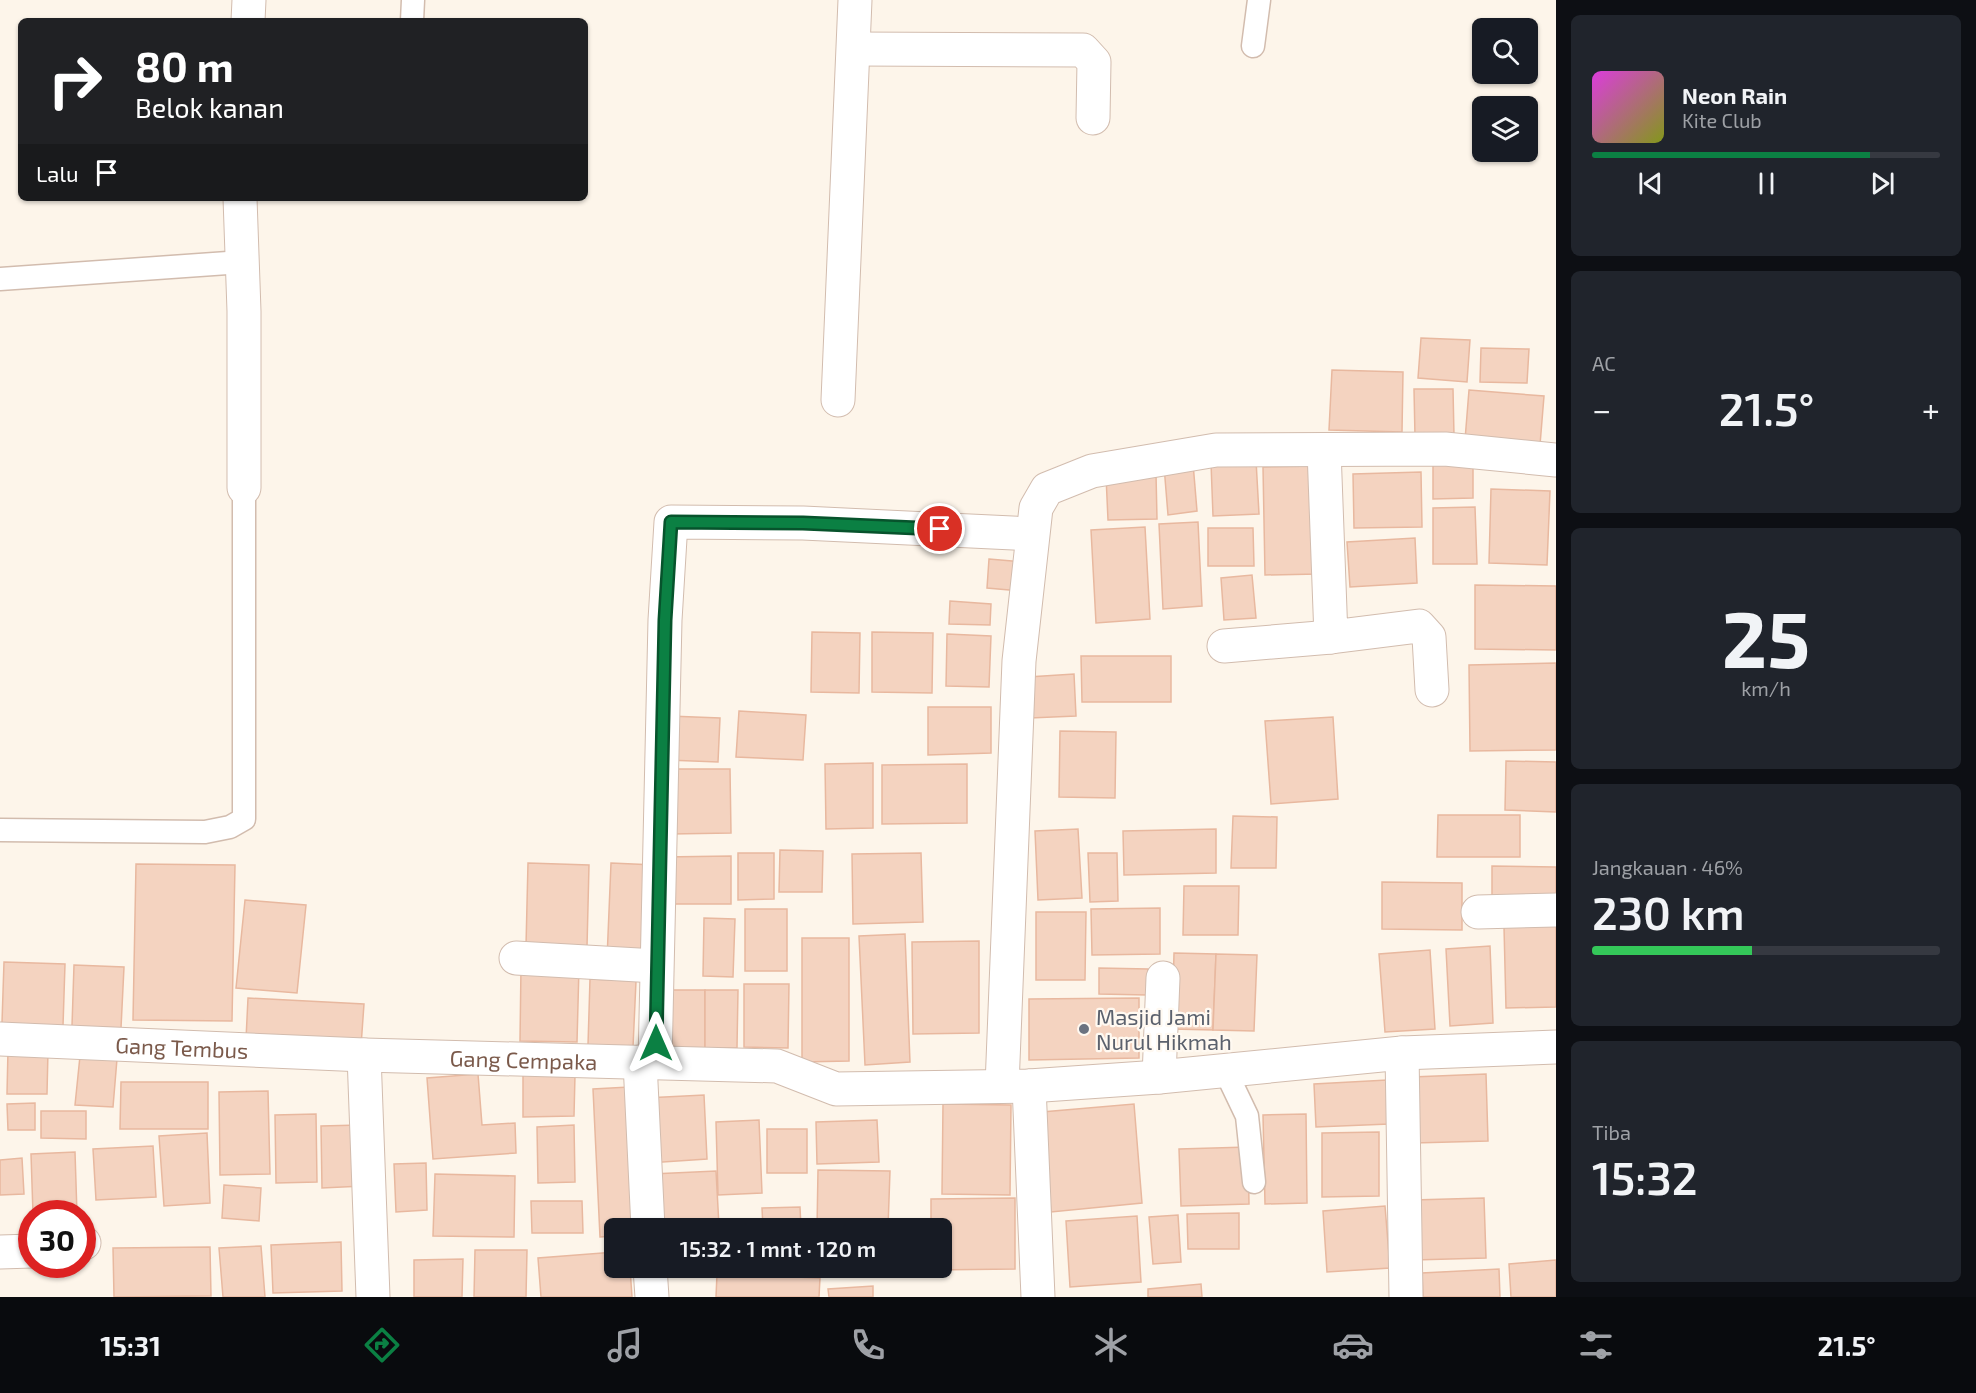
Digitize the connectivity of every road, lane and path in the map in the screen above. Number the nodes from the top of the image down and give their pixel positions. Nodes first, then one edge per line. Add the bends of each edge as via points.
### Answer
1 (249, 0) edge
2 (413, 0) edge
3 (855, 0) edge
4 (1259, 0) edge
5 (248, 18) edge
6 (412, 18) edge
7 (1252, 46) dead end
8 (855, 49) junction
9 (1094, 118) dead end
10 (240, 201) edge
11 (243, 262) junction
12 (0, 279) edge
13 (838, 400) dead end
14 (1324, 450) junction
15 (1556, 460) edge
16 (244, 488) joint
17 (1032, 534) junction
18 (1331, 636) junction
19 (1224, 646) dead end
20 (1432, 690) dead end
21 (0, 830) edge
22 (1556, 910) edge
23 (1478, 912) dead end
24 (516, 958) dead end
25 (656, 966) junction
26 (1163, 978) dead end
27 (0, 1039) edge
28 (1556, 1047) edge
29 (1402, 1053) junction
30 (364, 1055) junction
31 (648, 1062) junction
32 (1225, 1070) junction
33 (1159, 1077) junction
34 (1015, 1086) junction
35 (1254, 1182) dead end
36 (648, 1218) edge
37 (18, 1251) edge
38 (0, 1252) edge
39 (651, 1278) edge
40 (373, 1297) edge
41 (652, 1297) edge
42 (1038, 1297) edge
43 (1406, 1297) edge

1 - 5 street
2 - 6 lane
3 - 8 street
4 - 7 lane
8 - 9 street via 1083,50 1094,62
8 - 13 street
10 - 11 street
11 - 12 lane
11 - 16 street
14 - 15 street via 1445,449
14 - 17 street via 1216,450 1092,471 1047,489 1036,508
14 - 18 street
16 - 21 lane via 244,819 205,832
17 - 25 street via 803,523 671,522
17 - 34 street via 1019,661
18 - 19 street
18 - 20 street via 1419,626 1429,637
22 - 23 street
24 - 25 street
25 - 31 street
26 - 33 street
27 - 30 street, Gang Tembus
28 - 29 street, Gang Cempaka
29 - 32 street, Gang Cempaka
29 - 43 street
30 - 31 street, Gang Cempaka
30 - 40 street
31 - 34 street, Gang Cempaka via 777,1066 836,1089
31 - 36 street
32 - 33 street, Gang Cempaka
32 - 35 lane via 1247,1116
33 - 34 street, Gang Cempaka
34 - 42 street
37 - 38 street
39 - 41 street

